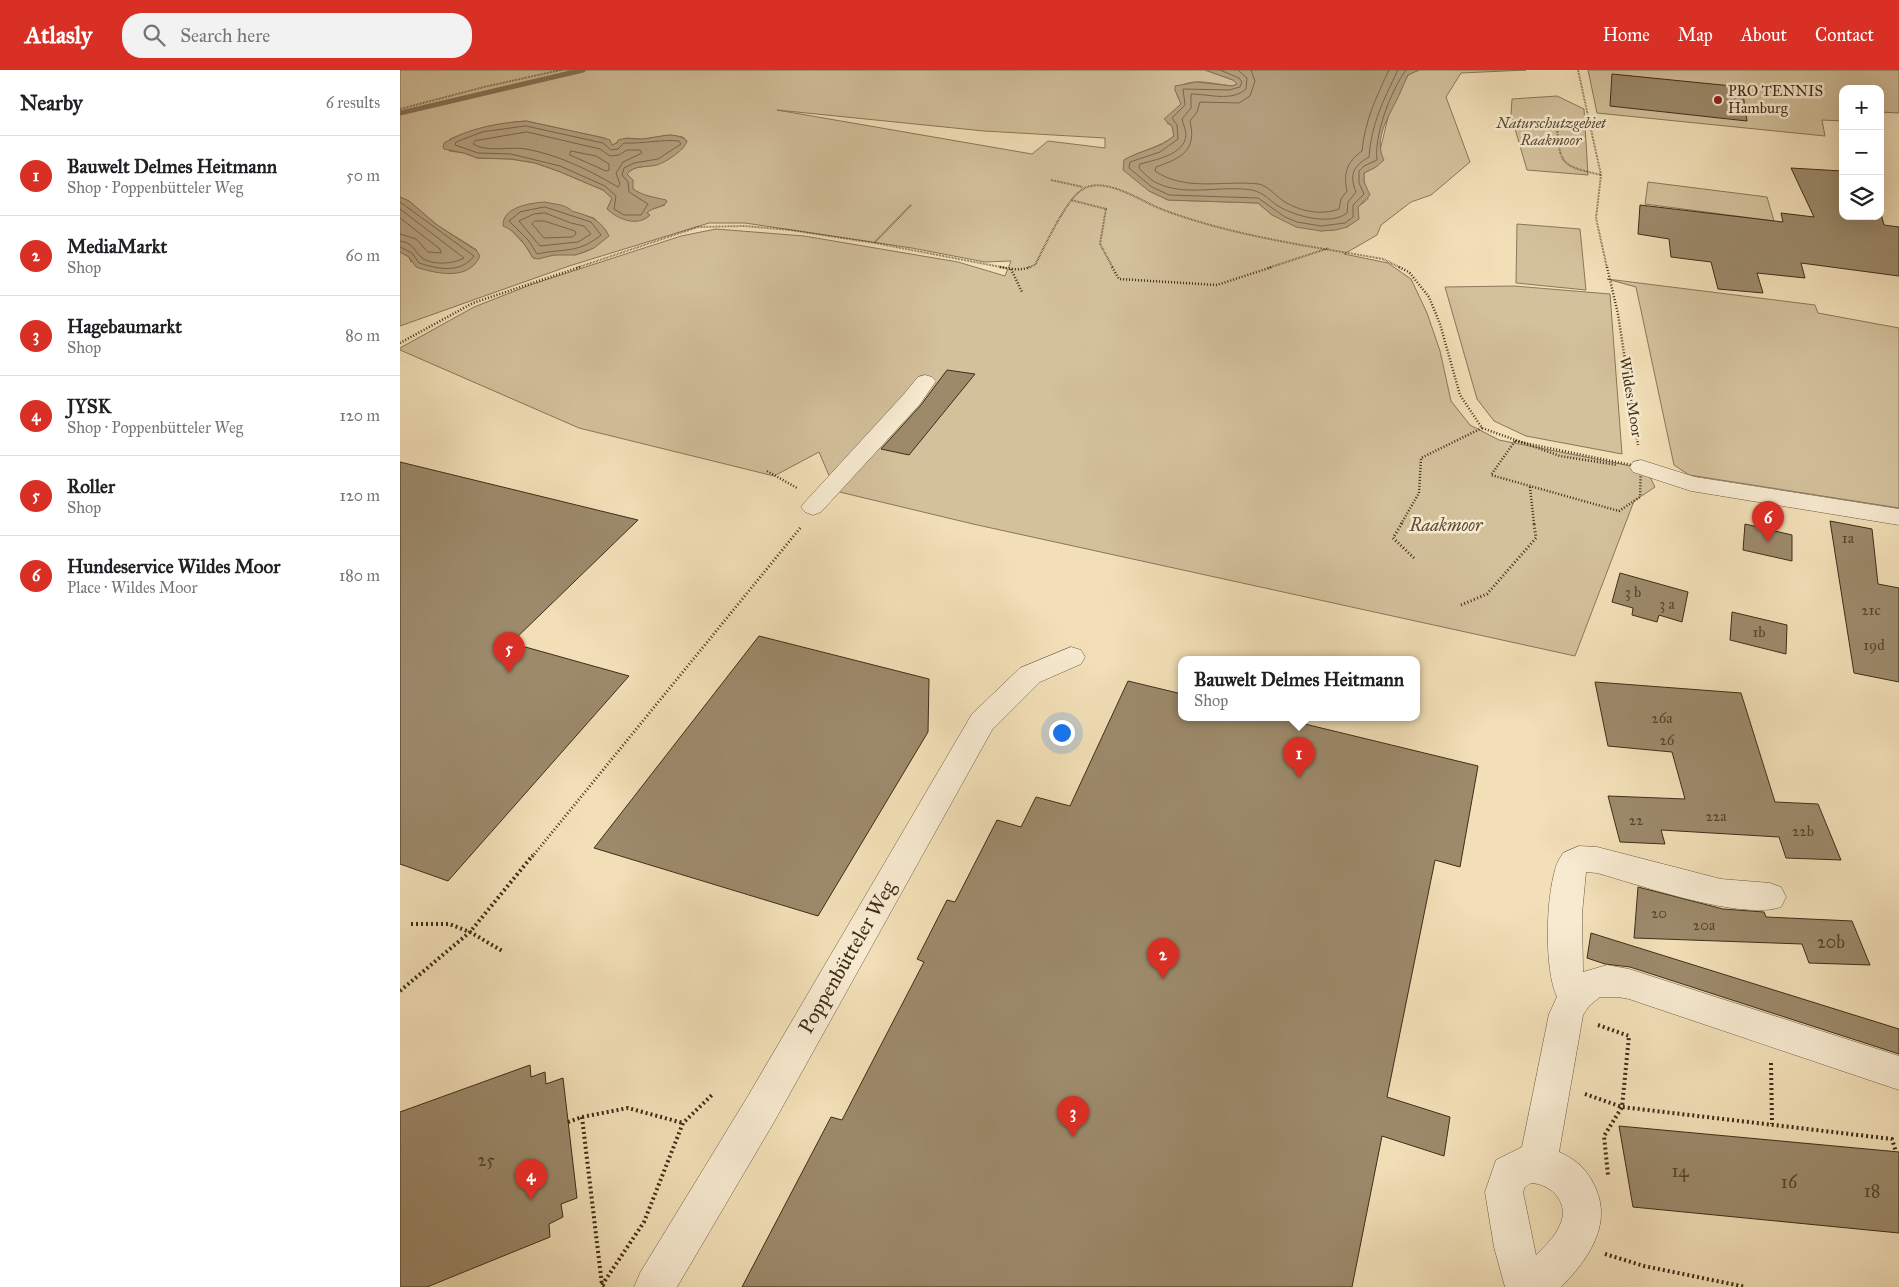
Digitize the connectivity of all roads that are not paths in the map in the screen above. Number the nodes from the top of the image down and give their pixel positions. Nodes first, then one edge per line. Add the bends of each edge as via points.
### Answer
1 (925, 381) dead end
2 (1641, 467) road end
3 (813, 507) road end
4 (1899, 516) edge
5 (1071, 657) dead end
6 (1770, 897) dead end
7 (1570, 1006) junction
8 (1899, 1073) edge
9 (1538, 1164) junction
10 (654, 1287) edge
11 (1525, 1287) edge
12 (1532, 1287) edge

1 - 3 street
2 - 4 street via 1691,484
5 - 10 street, Poppenbütteler Weg via 1030,675 982,722 761,1109
6 - 7 street via 1721,893 1596,860 1584,858 1575,861 1568,878 1566,930
7 - 8 street via 1588,984 1606,980 1621,982
7 - 9 street
9 - 11 street via 1522,1166 1510,1174 1504,1192
9 - 12 street via 1569,1180 1578,1193 1580,1228 1555,1264

